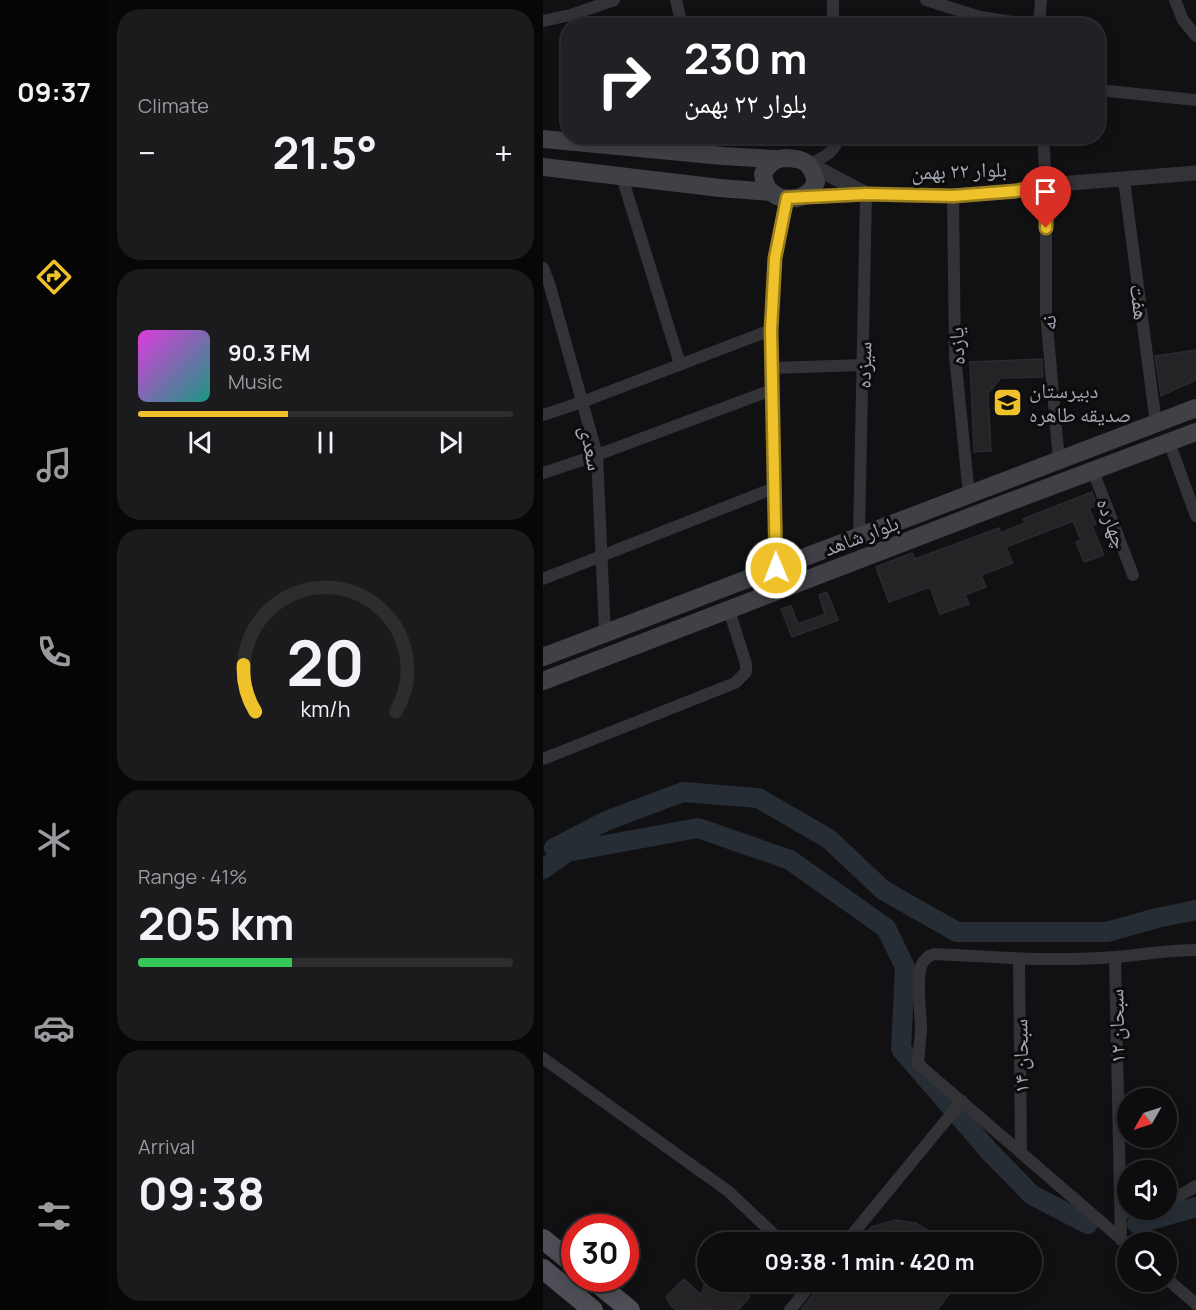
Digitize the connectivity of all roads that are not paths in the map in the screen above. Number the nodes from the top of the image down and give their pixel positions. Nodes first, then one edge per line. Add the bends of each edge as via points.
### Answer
1 (613, 0) edge
2 (676, 0) edge
3 (833, 0) edge
4 (926, 0) edge
5 (1041, 0) edge
6 (1175, 0) edge
7 (575, 18) edge
8 (680, 18) edge
9 (833, 18) edge
10 (987, 18) edge
11 (1040, 18) edge
12 (561, 20) edge
13 (543, 21) edge
14 (1196, 36) edge
15 (1105, 91) edge
16 (1196, 100) edge
17 (543, 139) edge
18 (561, 139) edge
19 (622, 144) edge
20 (837, 144) edge
21 (1043, 144) edge
22 (775, 159) junction
23 (809, 164) junction
24 (543, 167) edge
25 (1196, 173) edge
26 (622, 177) junction
27 (1124, 180) junction
28 (1046, 185) junction
29 (866, 194) junction
30 (787, 195) junction
31 (953, 196) junction
32 (543, 268) edge
33 (546, 284) edge
34 (771, 330) junction
35 (680, 364) junction
36 (863, 365) junction
37 (772, 368) junction
38 (772, 390) junction
39 (582, 402) junction
40 (1194, 414) edge
41 (543, 415) edge
42 (1156, 424) junction
43 (1196, 432) edge
44 (1169, 442) junction
45 (597, 455) junction
46 (1059, 460) junction
47 (1093, 471) junction
48 (543, 473) edge
49 (774, 488) junction
50 (969, 495) junction
51 (1196, 516) edge
52 (859, 536) junction
53 (825, 549) junction
54 (602, 556) junction
55 (776, 568) junction
56 (833, 570) junction
57 (1133, 575) dead end
58 (543, 579) edge
59 (729, 610) junction
60 (605, 634) junction
61 (543, 657) edge
62 (543, 681) edge
63 (543, 759) edge
64 (1196, 950) edge
65 (1115, 957) junction
66 (1019, 958) junction
67 (543, 1058) edge
68 (962, 1101) junction
69 (1021, 1153) junction
70 (1120, 1160) edge
71 (1196, 1186) edge
72 (1177, 1198) edge
73 (771, 1232) edge
74 (854, 1232) edge
75 (1117, 1235) edge
76 (543, 1239) edge
77 (561, 1254) edge
78 (543, 1269) edge
79 (1177, 1288) edge
80 (608, 1292) edge
81 (805, 1292) edge
82 (1196, 1304) edge
83 (593, 1310) edge
84 (630, 1310) edge
85 (790, 1310) edge

1 - 7 street
2 - 8 street
3 - 9 street
4 - 10 street
5 - 11 street
6 - 14 street via 1183,20
12 - 13 street
15 - 16 street
17 - 18 main road
19 - 22 main road
20 - 23 street via 827,157
21 - 28 street, نه
22 - 23 main road via 792,158
22 - 30 main road via 763,174 765,184
23 - 29 street, بلوار ۲۲ بهمن
23 - 30 main road via 816,182 811,191
24 - 26 main road, بلوار ۲۲ بهمن
25 - 27 street, بلوار ۲۲ بهمن
26 - 30 main road, بلوار ۲۲ بهمن
26 - 35 street
27 - 28 street, بلوار ۲۲ بهمن
27 - 42 street, هفت
28 - 31 street, بلوار ۲۲ بهمن
28 - 46 street, نه via 1046,313
29 - 30 street, بلوار ۲۲ بهمن
29 - 31 street, بلوار ۲۲ بهمن
29 - 36 street, سیزده
30 - 34 street via 775,258
31 - 50 street, یازده via 955,356
32 - 33 street, سعدی
33 - 39 street, سعدی
34 - 35 street
34 - 37 street
35 - 39 street
36 - 37 street
36 - 52 street, سیزده
37 - 38 street
38 - 45 street
38 - 49 street
39 - 41 street
39 - 45 street, سعدی
40 - 42 main road, بلوار شاهد
42 - 46 main road, بلوار شاهد
43 - 44 main road, بلوار شاهد
44 - 47 main road, بلوار شاهد
44 - 51 street
45 - 48 street
45 - 54 street, سعدی
46 - 50 main road, بلوار شاهد
47 - 56 main road, بلوار شاهد
47 - 57 street, چهارده
49 - 54 street
49 - 55 street
50 - 52 main road, بلوار شاهد
52 - 53 main road, بلوار شاهد
53 - 55 main road, بلوار شاهد
53 - 56 main road
54 - 58 street
54 - 60 street, سعدی
55 - 60 main road, بلوار شاهد
56 - 59 main road, بلوار شاهد
59 - 62 main road, بلوار شاهد
59 - 63 street via 746,664 745,672 735,683
60 - 61 main road, بلوار شاهد
64 - 65 street
65 - 66 street
65 - 70 street, سبحان ۱۲
66 - 68 street via 934,954 922,965 918,1064
66 - 69 street, سبحان ۱۴
67 - 73 street via 727,1191
68 - 69 street
68 - 74 street
69 - 75 street
71 - 72 street
76 - 77 main road
78 - 83 main road
79 - 82 street
80 - 84 main road
81 - 85 street

